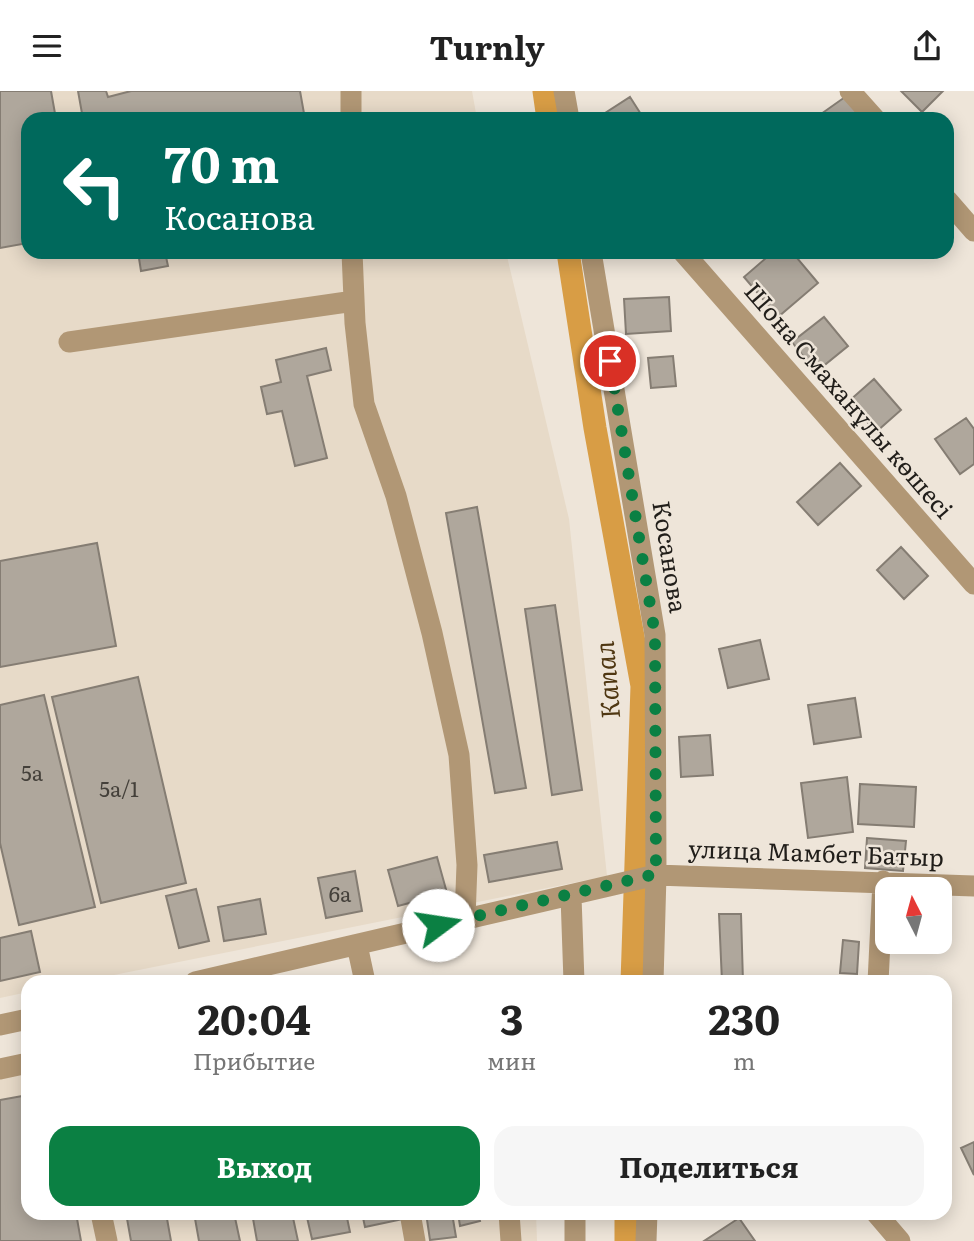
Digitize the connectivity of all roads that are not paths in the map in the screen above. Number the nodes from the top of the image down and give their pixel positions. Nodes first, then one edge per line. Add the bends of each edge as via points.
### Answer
1 (351, 91) edge
2 (564, 91) edge
3 (850, 91) edge
4 (351, 112) edge
5 (568, 112) edge
6 (869, 112) edge
7 (954, 208) edge
8 (974, 231) edge
9 (352, 259) edge
10 (592, 259) edge
11 (689, 259) edge
12 (354, 301) junction
13 (69, 342) dead end
14 (974, 584) edge
15 (656, 874) junction
16 (875, 881) edge
17 (952, 885) edge
18 (974, 886) edge
19 (570, 896) junction
20 (465, 918) junction
21 (357, 945) junction
22 (879, 954) edge
23 (226, 975) edge
24 (363, 975) edge
25 (574, 975) edge
26 (653, 975) edge
27 (878, 975) edge
28 (21, 1020) edge
29 (0, 1025) edge
30 (21, 1064) edge
31 (0, 1069) edge
32 (102, 1220) edge
33 (410, 1220) edge
34 (510, 1220) edge
35 (575, 1220) edge
36 (647, 1220) edge
37 (882, 1220) edge
38 (410, 1240) edge
39 (107, 1241) edge
40 (511, 1241) edge
41 (575, 1241) edge
42 (646, 1241) edge
43 (900, 1241) edge

1 - 4 street
2 - 5 street
3 - 6 street
7 - 8 street
9 - 12 street
10 - 15 street, Косанова via 655,635
11 - 14 street, Шона Смаханұлы көшесі
12 - 13 street
12 - 20 street via 365,404 396,496 459,755 467,865
15 - 16 street, улица Мамбет Батыр
15 - 19 street, улица Мамбет Батыр
15 - 26 street, Косанова
17 - 18 street, улица Мамбет Батыр
19 - 20 street, улица Мамбет Батыр
19 - 25 street
20 - 21 street, улица Мамбет Батыр
21 - 23 street, улица Мамбет Батыр
21 - 24 street
22 - 27 street
28 - 29 street
30 - 31 street
32 - 39 street
33 - 38 street
34 - 40 street
35 - 41 street
36 - 42 street
37 - 43 street

